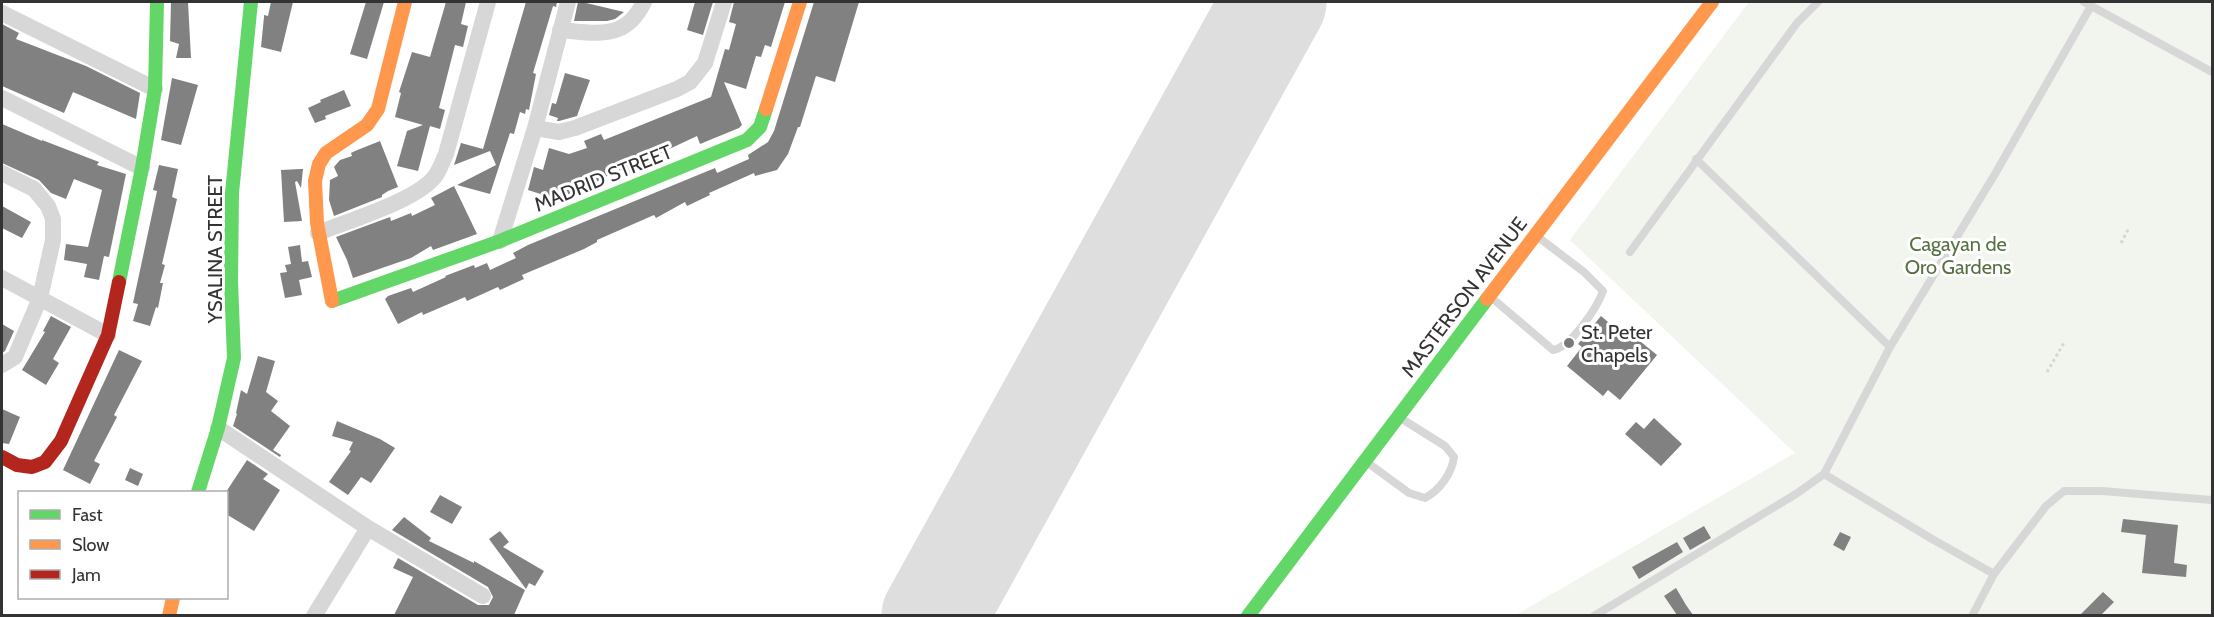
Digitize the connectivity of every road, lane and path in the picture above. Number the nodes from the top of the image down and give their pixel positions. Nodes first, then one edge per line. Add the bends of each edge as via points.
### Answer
1 (157, 2) edge
2 (251, 2) edge
3 (405, 2) edge
4 (488, 2) edge
5 (568, 2) edge
6 (644, 2) edge
7 (724, 2) edge
8 (800, 2) edge
9 (1712, 2) edge
10 (1818, 2) edge
11 (2087, 4) edge
12 (2, 13) edge
13 (560, 30) junction
14 (2212, 72) edge
15 (155, 89) junction
16 (2, 98) edge
17 (535, 128) junction
18 (1696, 159) junction
19 (142, 168) junction
20 (2, 173) edge
21 (2129, 228) dead end
22 (318, 233) junction
23 (1535, 236) junction
24 (500, 241) junction
25 (2121, 243) dead end
26 (1630, 252) dead end
27 (2, 278) edge
28 (1490, 296) junction
29 (40, 298) junction
30 (108, 335) junction
31 (2065, 341) dead end
32 (1890, 347) junction
33 (2, 365) edge
34 (2047, 372) dead end
35 (1398, 417) junction
36 (218, 428) junction
37 (2, 457) edge
38 (1365, 460) junction
39 (1824, 474) junction
40 (198, 491) edge
41 (2212, 500) edge
42 (368, 528) junction
43 (1994, 574) junction
44 (483, 596) dead end
45 (173, 599) edge
46 (169, 615) edge
47 (314, 615) edge
48 (1248, 615) edge
49 (1594, 615) edge
50 (1972, 615) edge

1 - 15 street
2 - 36 street, YSALINA STREET via 232,193 234,358
3 - 22 street via 378,109 364,129 325,154 316,168
4 - 22 street via 446,154 436,176 402,200
5 - 13 street
6 - 13 street via 636,17 616,31
7 - 17 street via 705,63 690,82 575,129 559,132
8 - 24 street, MADRID STREET via 755,135
9 - 23 street, MASTERSON AVENUE
10 - 18 lane via 1797,23
11 - 14 lane
11 - 32 lane via 1995,174
12 - 15 street
13 - 17 street
15 - 19 street
16 - 19 street
17 - 24 street
18 - 26 lane
18 - 32 lane
19 - 30 street
20 - 29 street via 34,189 53,219 53,240
21 - 25 path
22 - 24 street, MADRID STREET via 331,300
23 - 28 street, MASTERSON AVENUE
23 - 28 lane via 1603,291 1570,341 1553,350
27 - 29 street
28 - 35 street, MASTERSON AVENUE
29 - 30 street
29 - 33 street via 15,357
30 - 37 street via 61,441 45,462 32,467
31 - 34 path
32 - 39 lane
35 - 38 street, MASTERSON AVENUE
35 - 38 lane via 1445,446 1454,457 1453,468 1434,493 1425,498 1409,493
36 - 40 street, YSALINA STREET
36 - 42 street
38 - 48 street, MASTERSON AVENUE
39 - 43 lane
39 - 49 lane
41 - 43 lane via 2064,491 2046,506
42 - 44 street
42 - 47 street
43 - 50 lane
45 - 46 street

